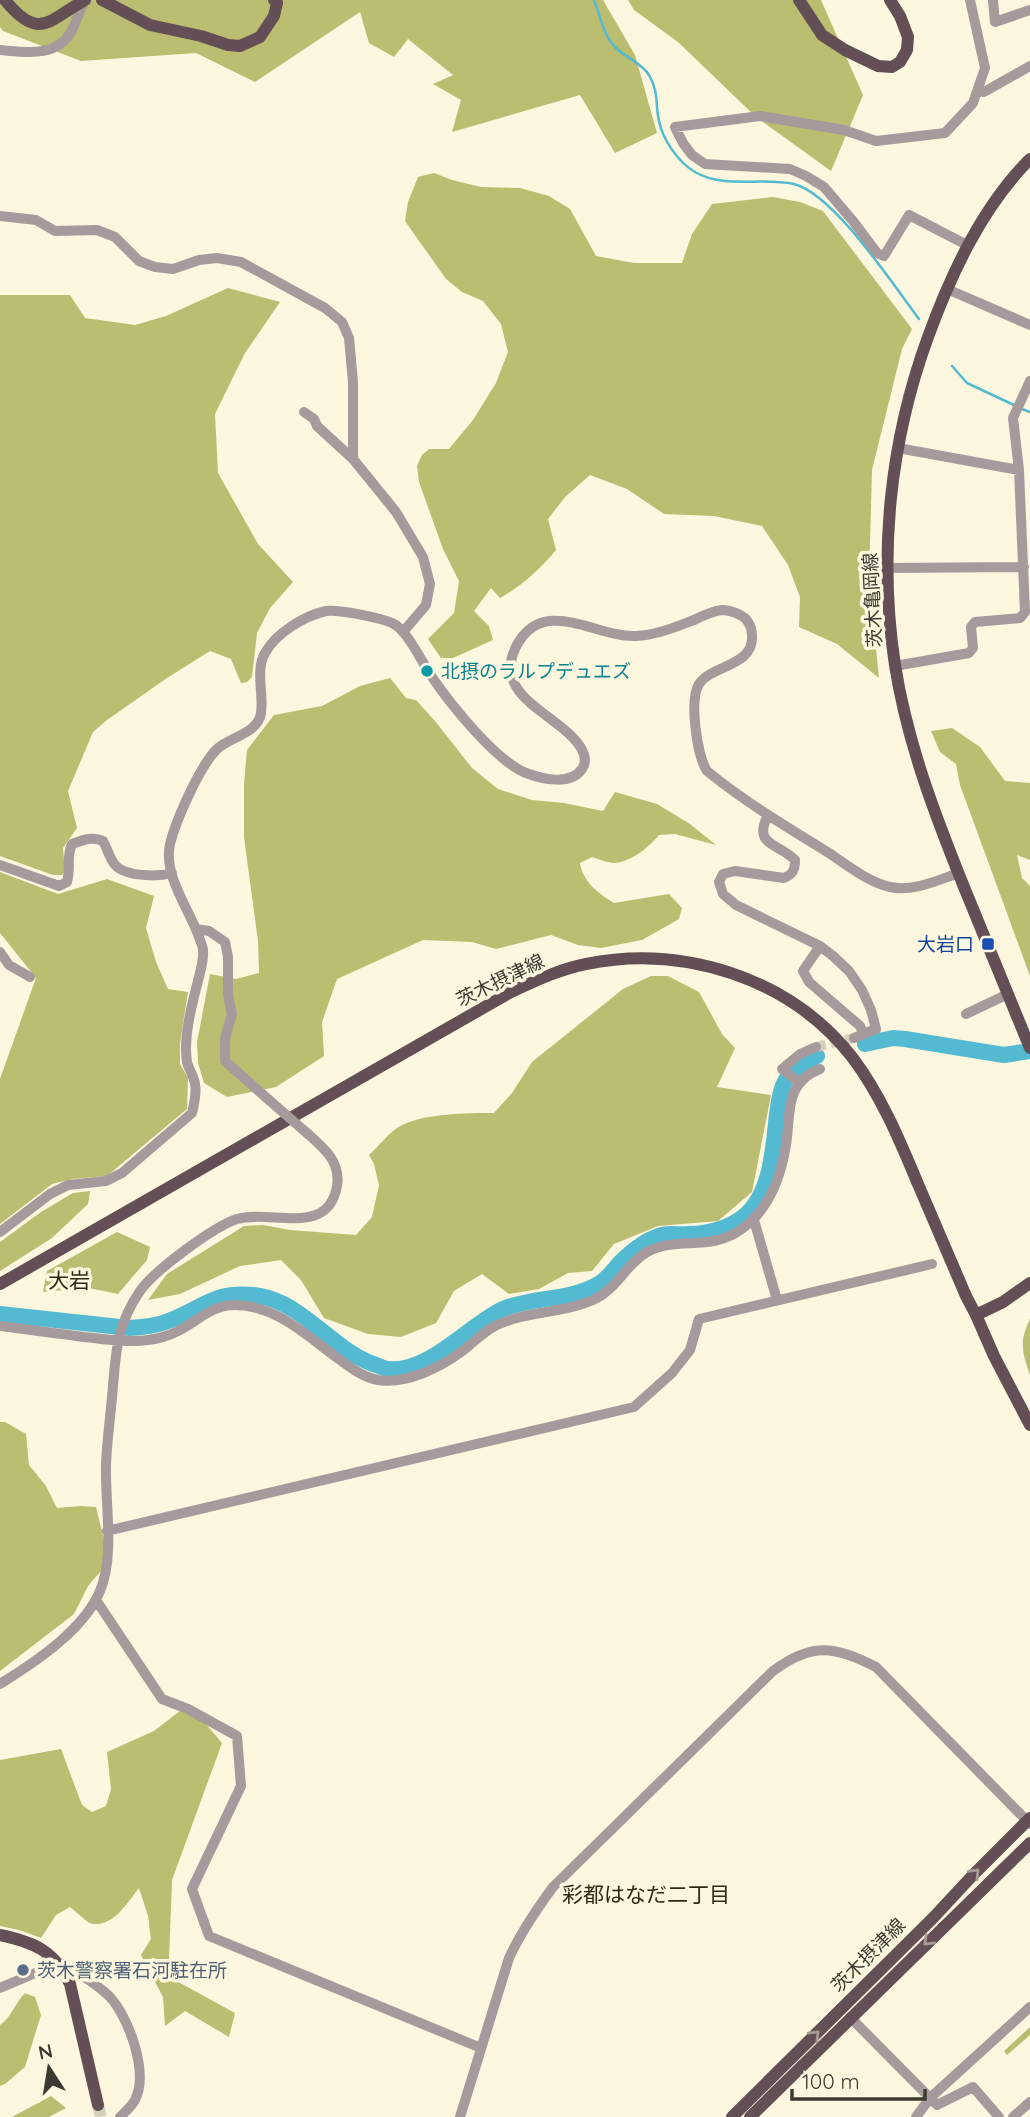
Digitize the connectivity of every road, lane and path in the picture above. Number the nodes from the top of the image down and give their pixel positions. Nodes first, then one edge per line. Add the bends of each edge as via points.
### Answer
1 (5, 0) edge
2 (85, 0) edge
3 (102, 0) edge
4 (274, 0) edge
5 (799, 0) edge
6 (890, 0) edge
7 (970, 0) edge
8 (993, 0) edge
9 (1030, 10) edge
10 (0, 50) edge
11 (1030, 66) edge
12 (978, 91) junction
13 (1028, 165) edge
14 (0, 216) edge
15 (967, 245) junction
16 (947, 289) junction
17 (1030, 325) edge
18 (1030, 381) edge
19 (304, 412) dead end
20 (898, 448) junction
21 (353, 459) junction
22 (1019, 470) junction
23 (1024, 566) junction
24 (887, 568) junction
25 (403, 632) junction
26 (895, 666) junction
27 (768, 815) junction
28 (0, 865) edge
29 (172, 873) junction
30 (959, 873) junction
31 (196, 929) junction
32 (820, 946) junction
33 (0, 952) edge
34 (30, 978) dead end
35 (1008, 994) junction
36 (966, 1014) dead end
37 (864, 1034) junction
38 (853, 1038) tunnel mouth
39 (816, 1047) tunnel mouth
40 (1030, 1048) edge
41 (820, 1069) dead end
42 (798, 1082) junction
43 (754, 1220) junction
44 (0, 1232) edge
45 (932, 1264) dead end
46 (1030, 1283) edge
47 (0, 1284) edge
48 (777, 1300) junction
49 (976, 1315) junction
50 (0, 1326) edge
51 (118, 1338) junction
52 (1030, 1425) edge
53 (107, 1531) junction
54 (96, 1600) junction
55 (0, 1684) edge
56 (1029, 1821) edge
57 (1030, 1843) edge
58 (0, 1935) edge
59 (59, 1964) junction
60 (0, 1989) edge
61 (1030, 2007) edge
62 (850, 2017) junction
63 (481, 2048) junction
64 (930, 2098) junction
65 (1030, 2102) edge
66 (98, 2105) tunnel mouth
67 (120, 2117) edge
68 (460, 2117) edge
69 (732, 2117) edge
70 (750, 2117) edge
71 (916, 2117) edge
72 (999, 2117) edge
73 (1013, 2117) edge

1 - 2 main road via 32,24 48,24
2 - 10 street via 70,34 54,49
3 - 4 main road via 150,25 240,46 260,37 274,16
5 - 6 main road via 822,35 878,66 892,66 907,50 908,37
7 - 12 street via 985,68
8 - 9 street via 995,22
11 - 12 street via 984,92
12 - 15 street via 973,103 944,133 876,141 844,130 760,116 675,127 692,155 705,164 790,169 824,187 884,256 909,215
13 - 15 main road, 茨木亀岡線
14 - 21 street via 36,220 55,231 97,230 115,237 139,261 155,267 173,268 217,258 242,262 325,308 342,321 348,338
15 - 16 main road, 茨木亀岡線
16 - 17 street
16 - 20 main road, 茨木亀岡線 via 912,383
18 - 22 street via 1013,418
19 - 21 street
20 - 22 street
20 - 24 main road, 茨木亀岡線
21 - 25 street via 396,512 423,557 430,584 426,605
22 - 23 street
23 - 24 street
23 - 26 street via 1026,612 1020,618 975,621 969,653
24 - 26 main road, 茨木亀岡線
25 - 27 street via 432,678 492,750 527,773 566,779 581,771 585,756 578,743 528,703 513,676 514,652 528,630 540,623 567,620 633,636 669,630 723,610 738,614 748,620 752,644 736,662 709,675 696,688 697,747 707,771
25 - 29 street via 395,624 330,610 279,636 264,654 258,723 218,748 199,774 170,845
26 - 30 main road, 茨木亀岡線 via 913,744
27 - 30 street via 865,876 891,887 912,887
27 - 32 street via 762,827 764,837 789,853 795,869 784,878 735,871 723,874 719,883 723,894 736,905
28 - 29 street via 59,886 67,882 72,844 97,838 122,871 157,877
29 - 31 street
30 - 35 main road, 茨木亀岡線
31 - 44 street via 203,951 187,1039 187,1062 196,1086 192,1113 122,1173 106,1181 68,1185
31 - 51 street, bridge via 209,931 225,943 232,1014 225,1061 327,1150 338,1183 323,1211 308,1218 251,1216 226,1223 162,1267 142,1288
32 - 37 street via 849,971 872,1010 876,1029
32 - 37 street via 803,971
33 - 34 street via 9,965
35 - 36 street
35 - 40 main road, 茨木亀岡線
37 - 38 street
39 - 42 street via 782,1069
41 - 42 street
42 - 43 street via 772,1192
43 - 48 street
43 - 51 street via 719,1240 646,1253 598,1297 493,1327 446,1362 407,1378 366,1376 293,1325 252,1306 208,1311 177,1331 147,1340
45 - 48 street
46 - 49 main road
47 - 49 main road, 茨木摂津線 via 511,992 584,964 646,958 711,967 751,980 800,1009 852,1057 904,1150
48 - 53 street via 699,1319 690,1350 634,1407
49 - 52 main road
50 - 51 street
51 - 53 street via 106,1465
53 - 54 street via 107,1566
54 - 55 street via 77,1626
54 - 63 street via 162,1699 236,1736 241,1786 192,1889 209,1936
56 - 63 street via 876,1667 850,1653 826,1650 788,1660 554,1887 520,1933
69 -> 56 main road, 茨木摂津線
57 -> 62 main road, 茨木摂津線
58 - 59 main road via 39,1947
59 - 60 street
59 - 66 main road via 70,1984
59 - 67 street via 109,1996 129,2030 140,2075 135,2100
61 - 64 street
62 - 64 street
62 - 70 main road, 茨木摂津線
63 - 68 street
64 - 71 street
64 - 72 street via 937,2105 973,2087
65 - 73 street

